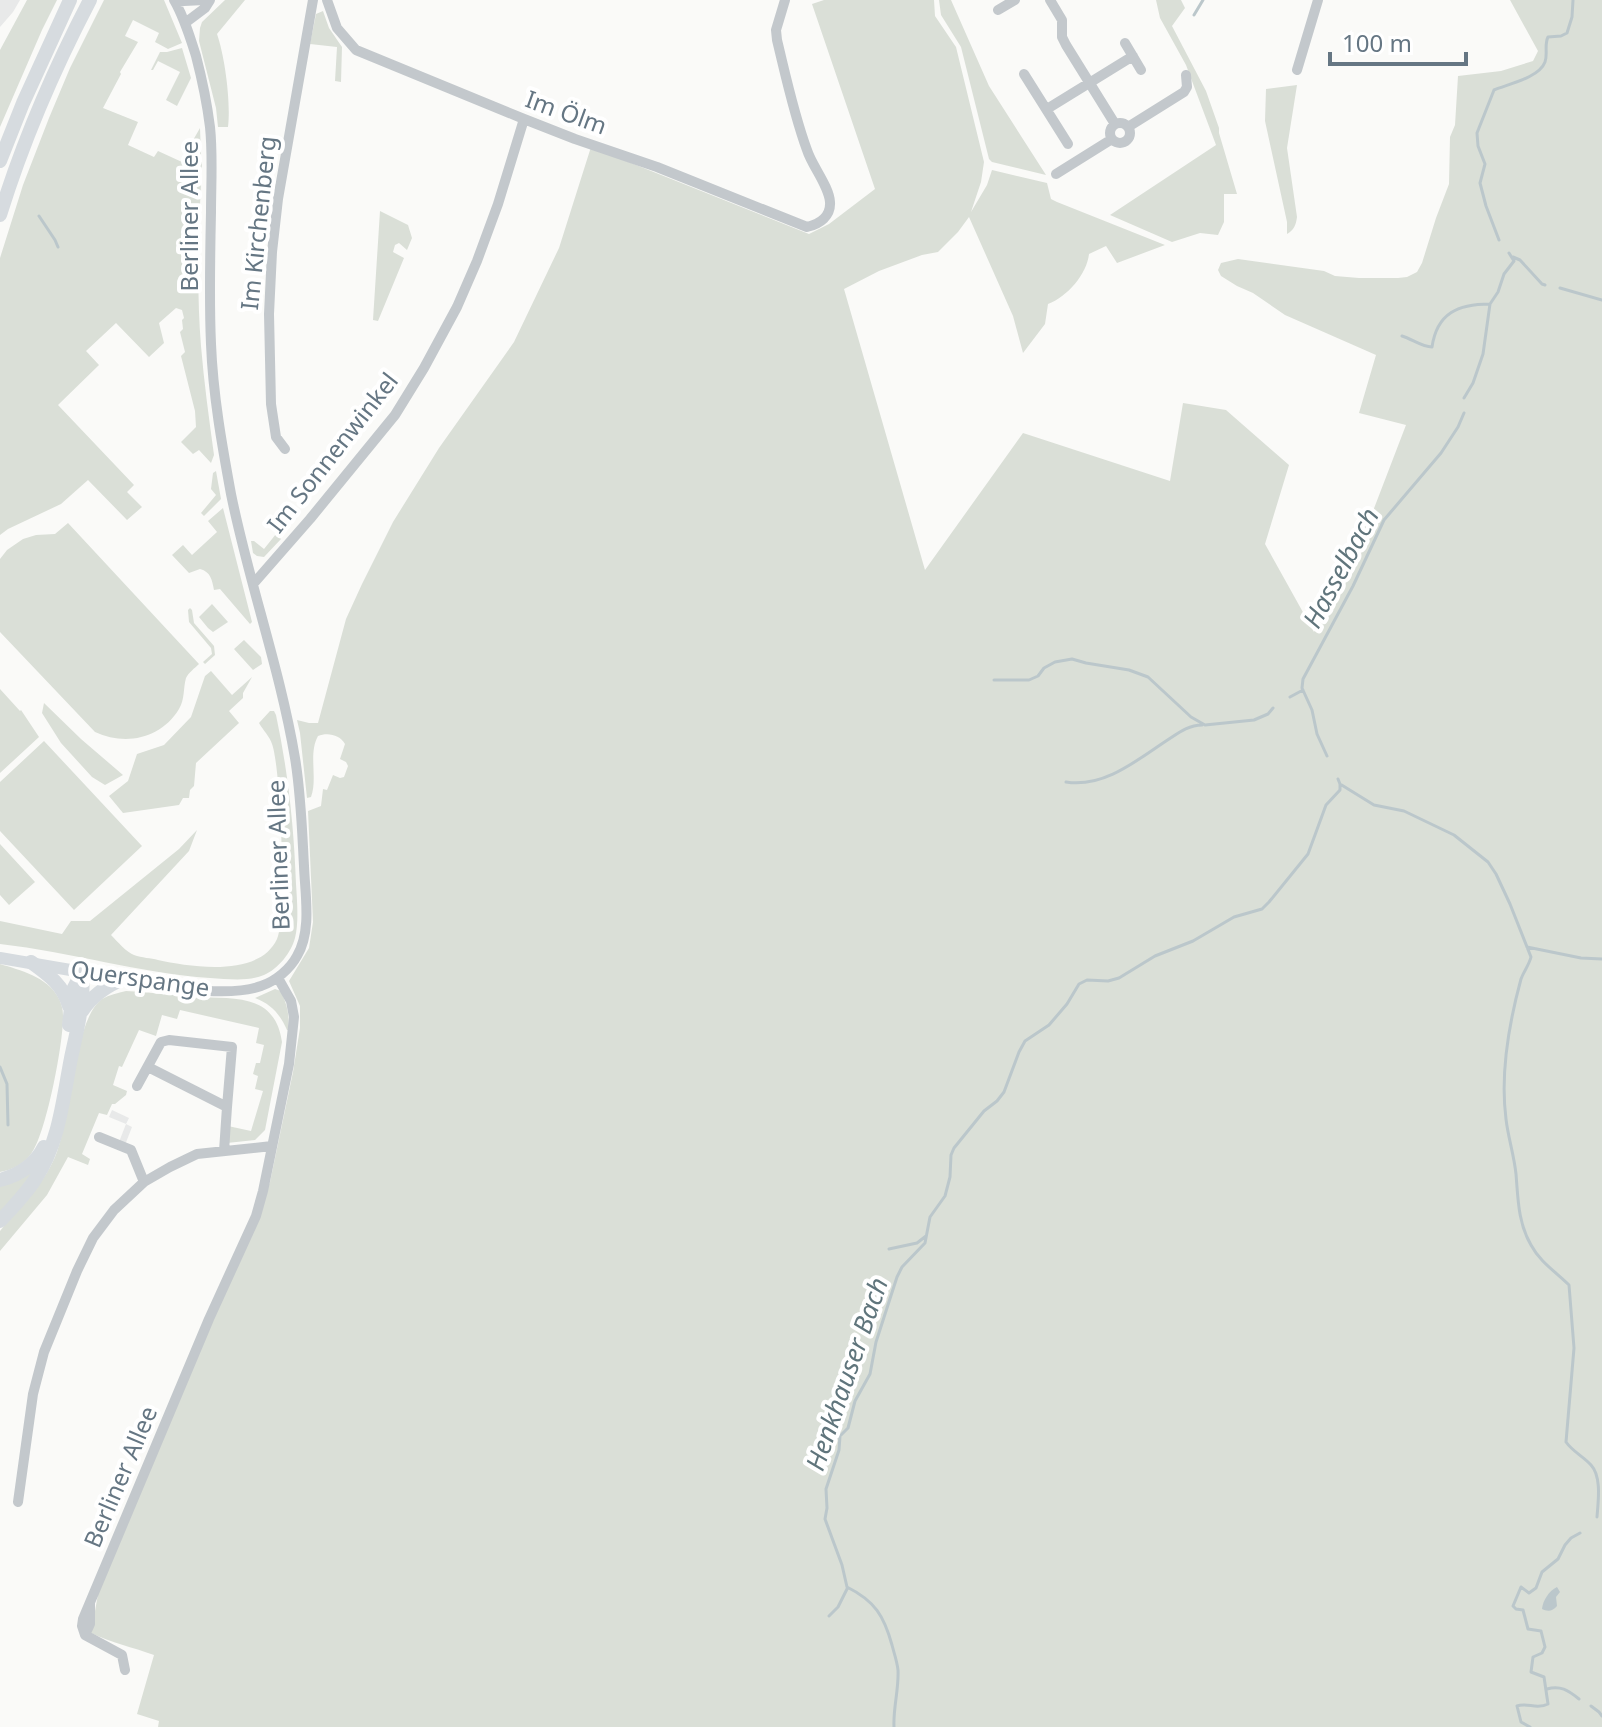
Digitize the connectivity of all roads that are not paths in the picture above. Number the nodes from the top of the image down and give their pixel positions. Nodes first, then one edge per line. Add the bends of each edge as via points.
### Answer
1 (70, 0) edge
2 (90, 0) edge
3 (207, 0) edge
4 (313, 0) edge
5 (327, 0) edge
6 (785, 0) edge
7 (1015, 0) edge
8 (1050, 0) edge
9 (1318, 0) edge
10 (175, 2) edge
11 (998, 10) dead end
12 (185, 23) junction
13 (1125, 43) dead end
14 (1133, 56) junction
15 (1141, 70) dead end
16 (1297, 70) dead end
17 (1024, 74) dead end
18 (1186, 75) dead end
19 (1089, 83) junction
20 (1047, 109) junction
21 (524, 119) junction
22 (1115, 124) junction
23 (1128, 127) junction
24 (1112, 139) junction
25 (1068, 144) dead end
26 (0, 161) edge
27 (1056, 174) dead end
28 (0, 215) edge
29 (285, 449) dead end
30 (254, 583) junction
31 (0, 958) edge
32 (31, 962) junction
33 (82, 972) junction
34 (278, 978) junction
35 (123, 979) junction
36 (75, 1012) junction
37 (148, 1067) junction
38 (137, 1086) dead end
39 (227, 1107) junction
40 (99, 1137) dead end
41 (272, 1146) junction
42 (224, 1151) junction
43 (0, 1180) edge
44 (144, 1182) junction
45 (0, 1221) edge
46 (18, 1502) dead end
47 (125, 1670) dead end

1 - 26 highway
2 - 28 highway via 39,107
3 - 10 street
3 - 12 street via 205,8
4 - 29 street, Im Kirchenberg via 272,252 271,404 273,428
5 - 21 street, Im Ölm via 337,28 356,50
6 - 21 street, Im Ölm via 777,40 808,154 830,205 817,225 797,224
7 - 11 street
8 - 19 street via 1062,20 1062,37
9 - 16 street
10 - 12 street, Berliner Allee
12 - 30 street, Berliner Allee via 210,127 215,399
13 - 14 street
14 - 15 street
14 - 19 street
17 - 20 street
18 - 23 street via 1184,92
19 - 20 street
19 - 22 street
20 - 25 street
21 - 30 street, Im Sonnenwinkel via 477,261 424,368 395,415
22 - 23 street
22 - 24 street
23 - 24 street via 1125,141
24 - 27 street
30 - 34 street, Berliner Allee via 288,722 301,803 305,928 297,957
31 - 32 main road, Querspange
32 - 33 main road, Querspange
32 - 36 highway via 59,984
33 - 35 street, Querspange
33 - 36 highway via 84,987
34 - 35 street, Querspange via 241,991
34 - 41 street, Berliner Allee via 294,1017
35 - 36 highway
36 - 43 highway via 50,1134 29,1167
36 - 45 highway via 54,1142 37,1177
37 - 38 street
37 - 39 street
37 - 39 street via 161,1042 169,1040 232,1047
39 - 42 street
40 - 44 street via 131,1150
41 - 42 street
41 - 47 street, Berliner Allee via 256,1216 83,1619 85,1635 122,1655
42 - 44 street via 197,1154
44 - 46 street via 93,1238 54,1323 33,1394

